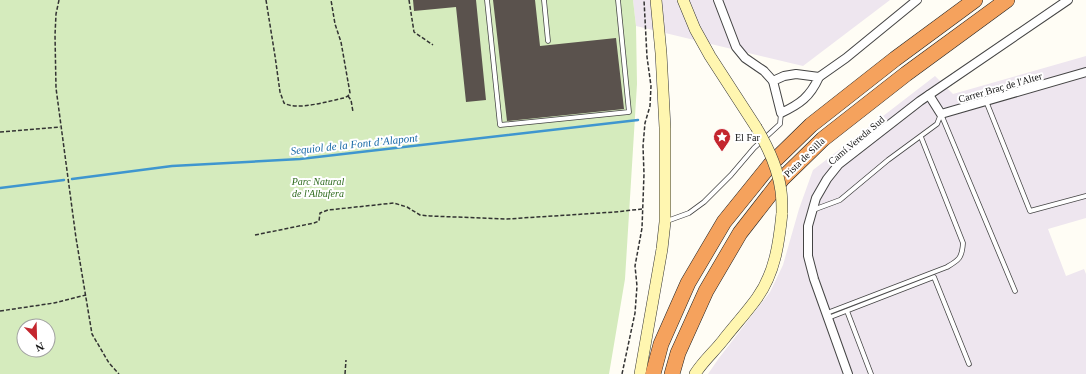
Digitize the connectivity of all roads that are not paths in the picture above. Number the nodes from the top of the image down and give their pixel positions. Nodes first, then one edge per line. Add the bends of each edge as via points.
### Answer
1 (487, 0) edge
2 (544, 0) edge
3 (618, 0) edge
4 (656, 0) edge
5 (683, 0) edge
6 (718, 0) edge
7 (917, 0) edge
8 (975, 0) edge
9 (1007, 0) edge
10 (1068, 0) edge
11 (548, 41) dead end
12 (1086, 72) edge
13 (819, 77) junction
14 (773, 81) junction
15 (929, 95) junction
16 (986, 101) junction
17 (781, 113) junction
18 (941, 114) junction
19 (921, 137) junction
20 (1086, 196) edge
21 (812, 210) junction
22 (665, 222) junction
23 (1015, 291) dead end
24 (847, 311) junction
25 (827, 316) junction
26 (723, 340) junction
27 (969, 364) dead end
28 (640, 374) edge
29 (654, 374) edge
30 (672, 374) edge
31 (695, 374) edge
32 (702, 374) edge
33 (848, 374) edge
34 (871, 374) edge

1 - 3 lane via 500,124 629,112
2 - 11 lane
4 - 22 main road via 665,128
5 - 26 main road, bridge via 710,56 768,149 782,192 779,242 772,268 758,297
6 - 14 street via 736,47 745,58 764,71
7 - 13 street
8 - 29 highway, Pista de Silla via 811,126 770,165 724,222 688,283 662,344
9 - 30 highway, Pista de Silla via 823,139 782,179 740,233 706,291 678,353
10 - 15 street, Camí Vereda Sud
12 - 16 street, Carrer Braç de l'Alter
13 - 14 street via 796,74
13 - 17 street via 814,90 798,105
14 - 17 street
15 - 18 street
15 - 21 street, Camí Vereda Sud via 839,164 827,179
16 - 18 street, Carrer Braç de l'Alter
16 - 20 lane via 1030,211
17 - 22 lane via 780,124 704,202 689,213
18 - 19 lane via 937,124
18 - 23 lane
19 - 21 lane via 888,160 840,200
19 - 25 lane via 963,243 963,252 958,260 947,267
21 - 25 street, Camí Vereda Sud via 808,226 808,256
22 - 28 main road
24 - 25 lane
24 - 27 lane via 934,277
24 - 34 lane
25 - 33 street, Camí Vereda Sud
26 - 31 main road
26 - 32 main road

